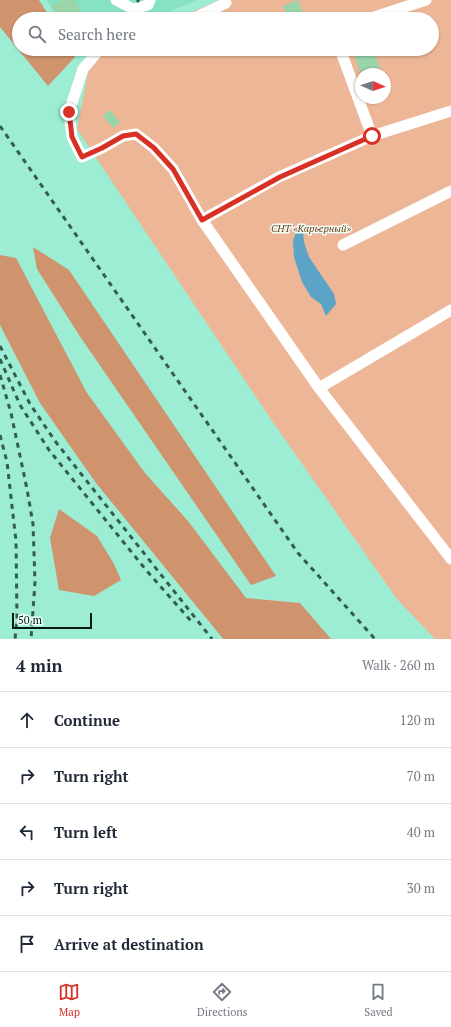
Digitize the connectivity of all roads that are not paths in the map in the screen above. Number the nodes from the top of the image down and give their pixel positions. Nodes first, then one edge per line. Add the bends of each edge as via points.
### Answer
1 (116, 0) edge
2 (150, 0) edge
3 (426, 0) edge
4 (226, 3) dead end
5 (207, 12) edge
6 (389, 12) edge
7 (94, 56) edge
8 (343, 56) edge
9 (451, 111) edge
10 (372, 136) junction
11 (451, 191) edge
12 (202, 220) junction
13 (343, 245) dead end
14 (451, 310) edge
15 (319, 388) junction
16 (451, 559) edge

1 - 2 lane via 133,8 148,5
3 - 6 lane
4 - 5 lane
7 - 12 lane via 83,70 69,112 72,137 82,157 123,136 136,134 154,148 173,169
8 - 10 lane
9 - 10 lane
10 - 12 lane via 280,177
11 - 13 lane
12 - 15 lane
14 - 15 lane
15 - 16 lane

